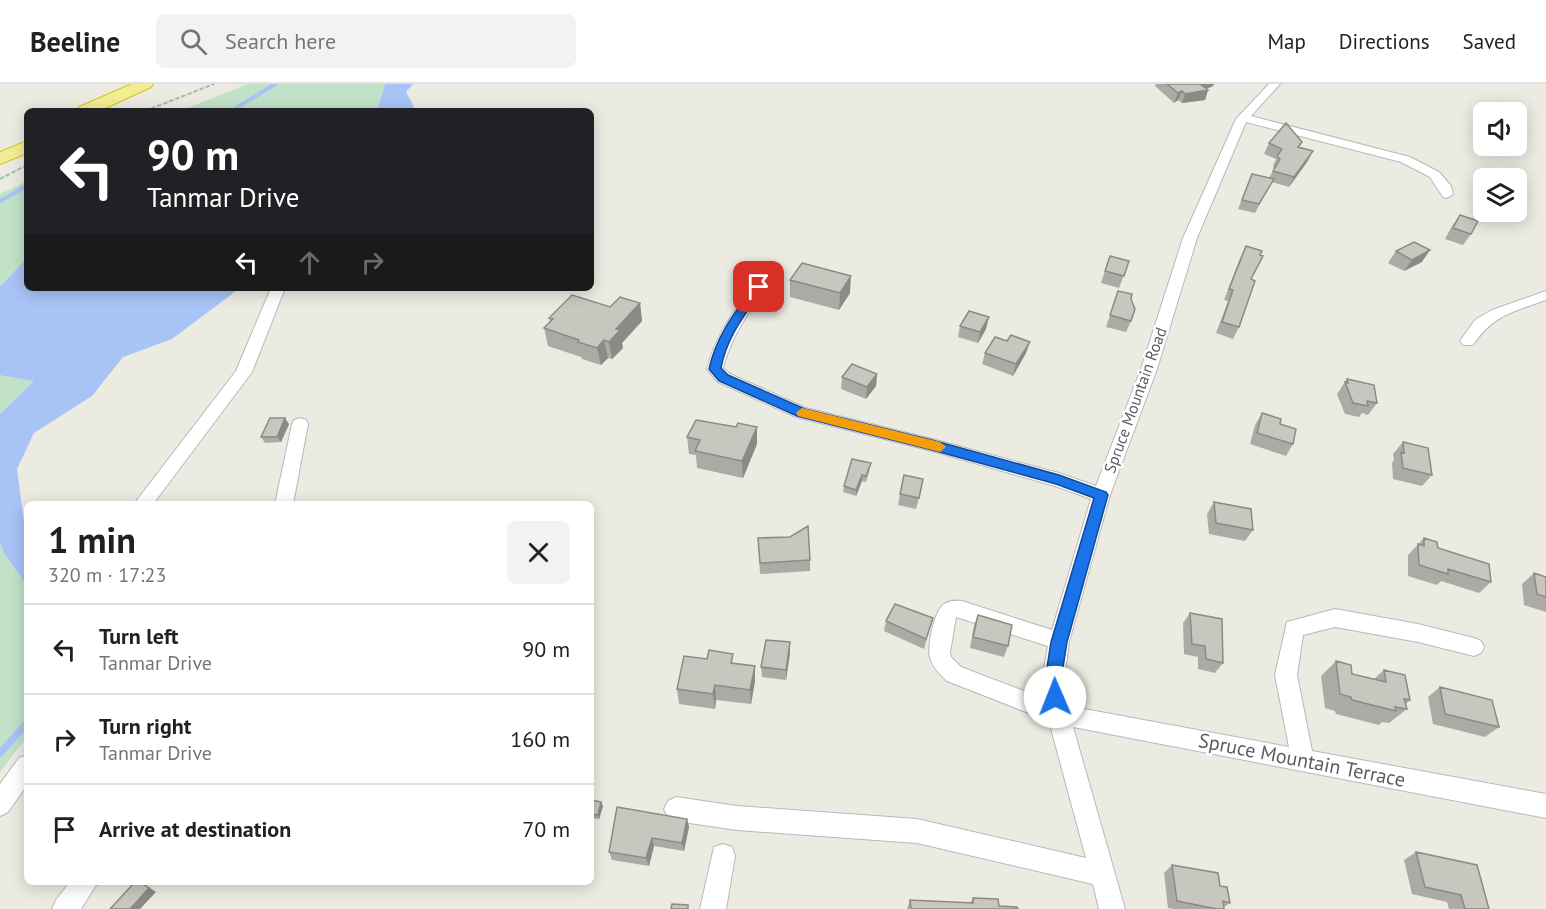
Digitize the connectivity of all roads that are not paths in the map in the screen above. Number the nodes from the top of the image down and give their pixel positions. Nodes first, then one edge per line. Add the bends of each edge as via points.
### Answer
1 (145, 84) edge
2 (161, 84) edge
3 (1275, 84) edge
4 (92, 108) edge
5 (109, 108) edge
6 (1243, 118) junction
7 (24, 138) edge
8 (24, 147) edge
9 (0, 149) edge
10 (0, 159) edge
11 (1447, 194) dead end
12 (759, 287) dead end
13 (277, 291) edge
14 (1546, 295) edge
15 (1468, 341) dead end
16 (300, 424) dead end
17 (1101, 495) junction
18 (145, 501) edge
19 (285, 501) edge
20 (1059, 641) junction
21 (1474, 647) dead end
22 (1058, 714) junction
23 (1303, 760) junction
24 (24, 770) edge
25 (0, 804) edge
26 (1546, 806) edge
27 (676, 809) dead end
28 (723, 856) dead end
29 (1102, 874) junction
30 (84, 885) edge
31 (64, 909) edge
32 (713, 909) edge
33 (1112, 909) edge

1 - 4 highway
2 - 5 highway
3 - 6 street, Spruce Mountain Road
6 - 11 street via 1398,157 1440,180
6 - 17 street, Spruce Mountain Road via 1190,238 1149,369
7 - 9 highway
8 - 10 highway
12 - 17 street via 732,324 718,352 715,369 724,378 802,413 932,445
13 - 18 street via 244,372
14 - 15 street via 1480,323
16 - 19 street
17 - 20 street, Spruce Mountain Road
20 - 22 street, Spruce Mountain Road via 1053,680
20 - 22 street, Spruce Mountain Terrace via 953,609 945,620 939,654 954,674
21 - 23 street via 1335,618 1294,628 1286,675
22 - 23 street, Spruce Mountain Terrace
22 - 29 street, Spruce Mountain Road
23 - 26 street, Spruce Mountain Terrace
24 - 25 street
27 - 29 street via 737,818 917,831
28 - 32 street
29 - 33 street, Spruce Mountain Road
30 - 31 street

